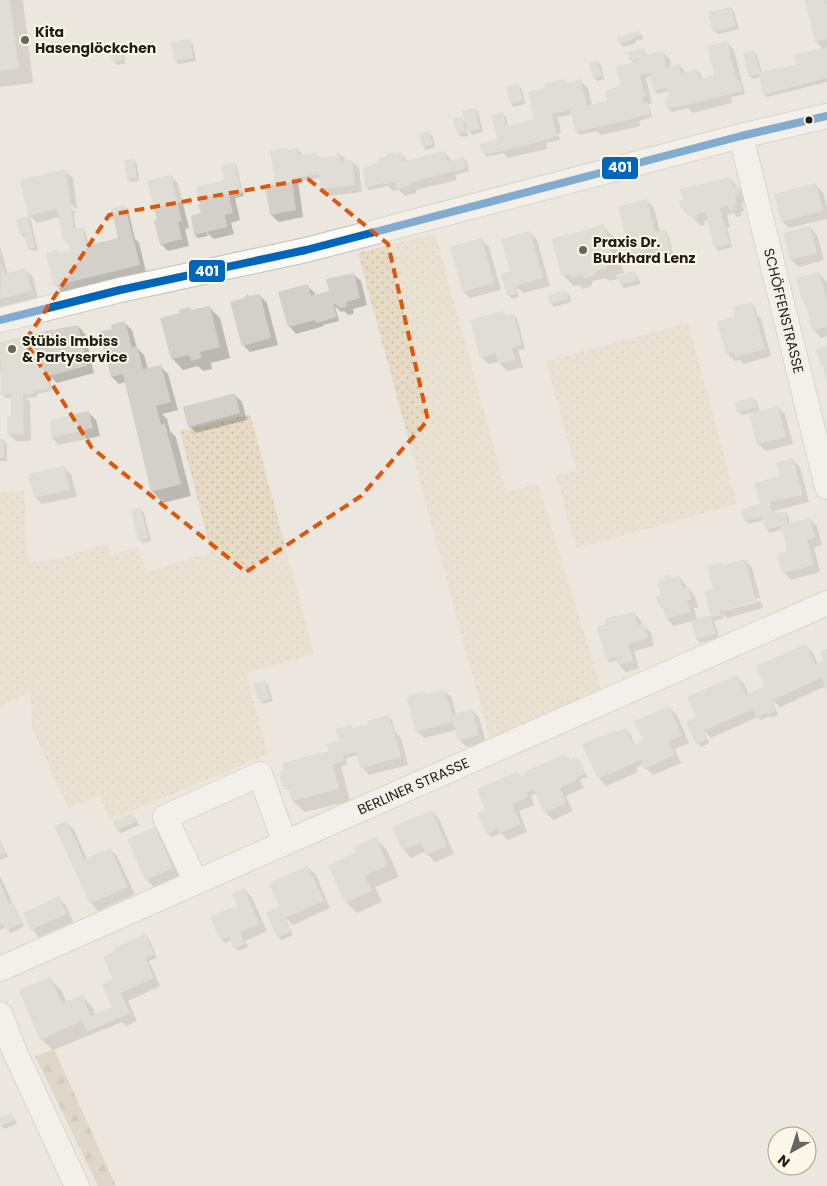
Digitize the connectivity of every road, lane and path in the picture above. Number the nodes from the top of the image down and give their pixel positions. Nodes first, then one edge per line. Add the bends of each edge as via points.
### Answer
1 (827, 116) edge
2 (741, 136) junction
3 (0, 320) edge
4 (827, 487) edge
5 (827, 603) edge
6 (285, 843) junction
7 (196, 882) junction
8 (0, 969) edge
9 (0, 1014) edge
10 (76, 1186) edge

1 - 2 street
2 - 3 street via 306,250
2 - 4 street, SCHÖFFENSTRASSE
5 - 6 street, BERLINER STRASSE
6 - 7 street, BERLINER STRASSE
6 - 7 street via 260,774 165,817
7 - 8 street, BERLINER STRASSE
9 - 10 street

